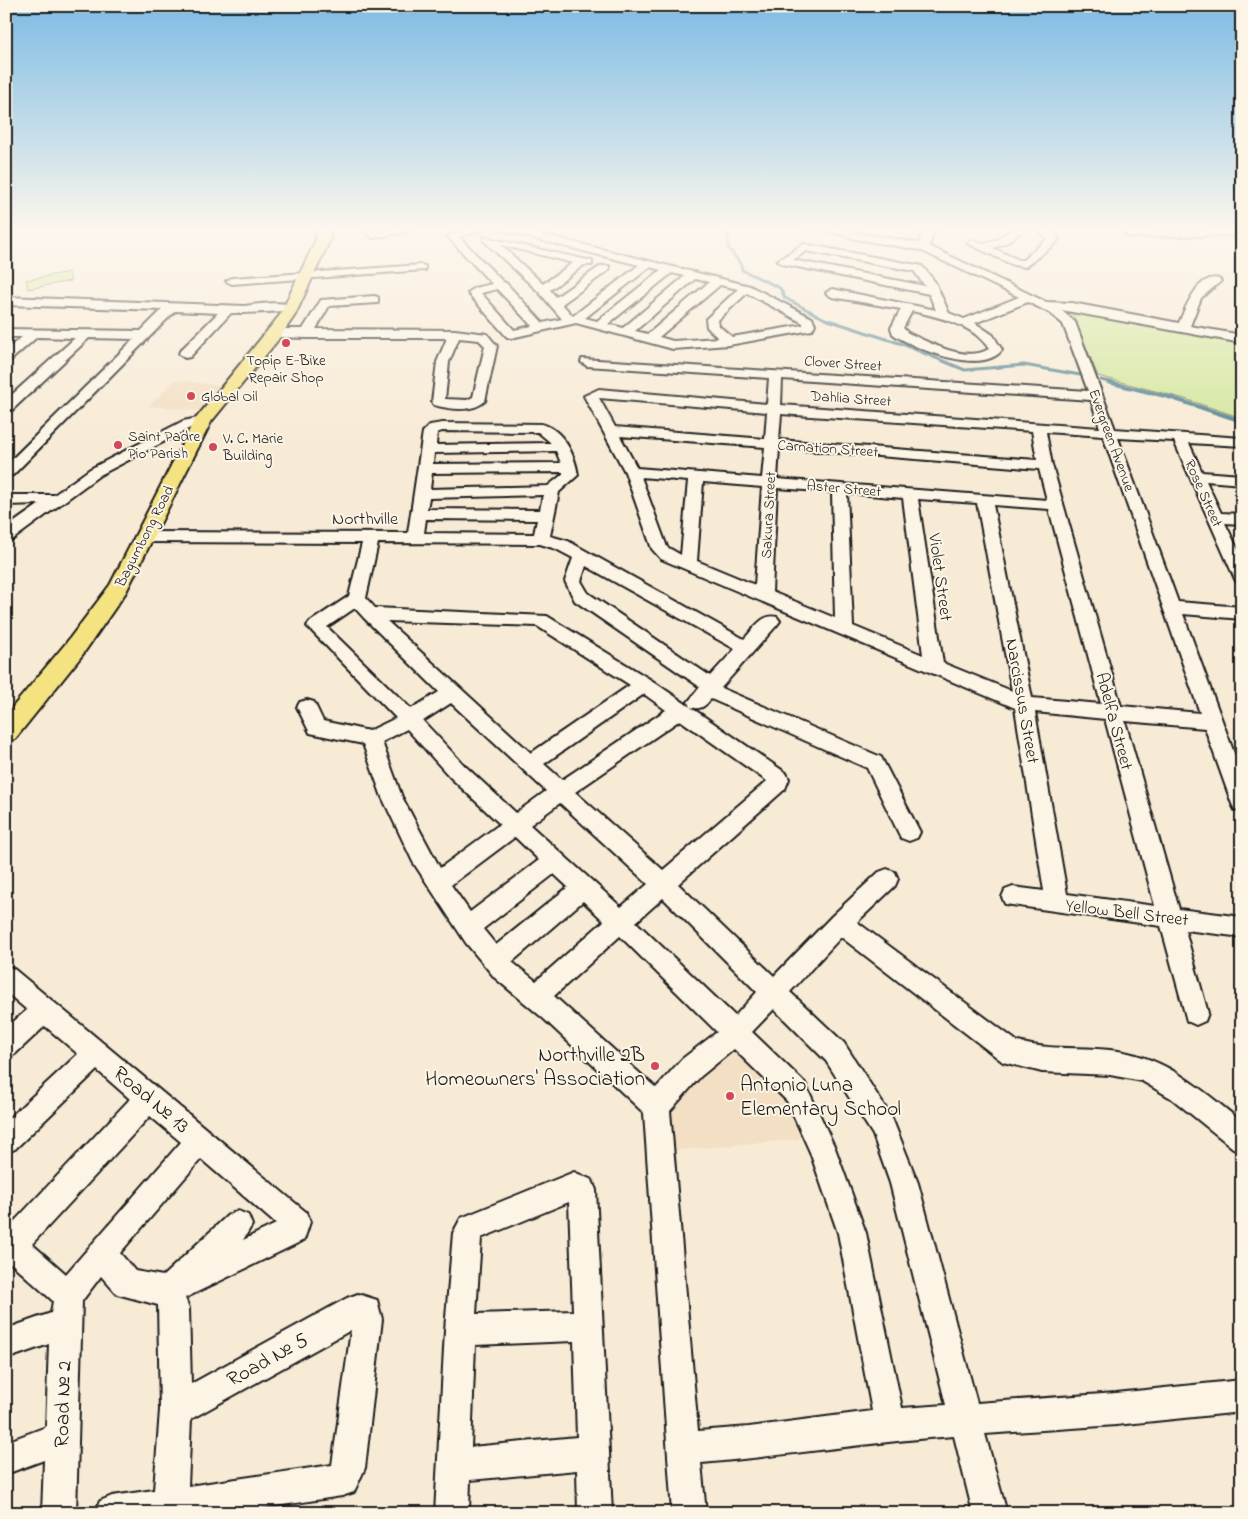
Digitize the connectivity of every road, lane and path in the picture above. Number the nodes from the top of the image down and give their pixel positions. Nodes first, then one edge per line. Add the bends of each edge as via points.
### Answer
1 (295, 299) edge
2 (479, 299) edge
3 (515, 299) edge
4 (550, 299) edge
5 (561, 299) edge
6 (601, 299) edge
7 (632, 299) edge
8 (665, 299) edge
9 (697, 299) edge
10 (734, 299) edge
11 (767, 299) edge
12 (864, 299) edge
13 (937, 299) edge
14 (1026, 299) edge
15 (1030, 299) edge
16 (1195, 299) edge
17 (374, 300) dead end
18 (6, 302) edge
19 (554, 304) junction
20 (1043, 305) junction
21 (172, 307) junction
22 (908, 307) junction
23 (228, 309) junction
24 (289, 312) junction
25 (944, 315) junction
26 (574, 320) junction
27 (964, 323) junction
28 (599, 325) junction
29 (541, 328) junction
30 (1182, 328) junction
31 (626, 332) junction
32 (6, 333) edge
33 (34, 333) junction
34 (275, 333) junction
35 (86, 334) junction
36 (307, 334) junction
37 (455, 334) junction
38 (145, 335) junction
39 (650, 339) junction
40 (1242, 339) edge
41 (729, 341) junction
42 (185, 354) dead end
43 (6, 357) edge
44 (587, 362) dead end
45 (776, 375) junction
46 (1096, 396) junction
47 (6, 408) edge
48 (774, 409) junction
49 (203, 421) junction
50 (1038, 427) junction
51 (611, 431) junction
52 (1109, 432) junction
53 (1179, 437) junction
54 (1242, 442) edge
55 (772, 444) junction
56 (561, 447) junction
57 (429, 449) junction
58 (28, 450) junction
59 (6, 451) edge
60 (1045, 465) junction
61 (570, 467) junction
62 (426, 469) junction
63 (8, 472) dead end
64 (632, 472) junction
65 (1197, 476) junction
66 (696, 477) junction
67 (1242, 480) edge
68 (770, 482) junction
69 (839, 488) junction
70 (552, 490) junction
71 (422, 494) junction
72 (910, 494) junction
73 (60, 499) junction
74 (6, 500) edge
75 (984, 500) junction
76 (1056, 505) junction
77 (419, 514) junction
78 (546, 515) junction
79 (1215, 517) junction
80 (1242, 520) edge
81 (6, 536) edge
82 (144, 537) junction
83 (371, 537) junction
84 (416, 537) junction
85 (540, 539) junction
86 (581, 557) junction
87 (688, 564) junction
88 (1240, 568) edge
89 (763, 596) junction
90 (363, 607) junction
91 (1172, 607) junction
92 (1242, 613) edge
93 (771, 621) dead end
94 (844, 629) junction
95 (747, 648) junction
96 (934, 666) junction
97 (644, 685) junction
98 (452, 693) junction
99 (699, 697) junction
100 (1024, 704) junction
101 (307, 707) dead end
102 (1113, 713) junction
103 (409, 720) junction
104 (1214, 722) junction
105 (6, 732) edge
106 (371, 739) junction
107 (531, 763) junction
108 (562, 791) junction
109 (1242, 804) edge
110 (516, 825) junction
111 (910, 832) dead end
112 (554, 861) junction
113 (887, 879) dead end
114 (438, 882) junction
115 (663, 884) junction
116 (582, 888) junction
117 (1013, 897) dead end
118 (1057, 903) junction
119 (1170, 917) junction
120 (621, 922) junction
121 (840, 923) junction
122 (468, 927) junction
123 (1242, 927) edge
124 (495, 962) junction
125 (6, 977) edge
126 (774, 992) junction
127 (536, 996) junction
128 (45, 1010) junction
129 (1196, 1013) dead end
130 (734, 1034) junction
131 (6, 1045) edge
132 (97, 1053) junction
133 (149, 1098) junction
134 (658, 1107) junction
135 (1242, 1139) edge
136 (6, 1140) edge
137 (200, 1140) junction
138 (238, 1225) dead end
139 (8, 1245) edge
140 (101, 1253) junction
141 (168, 1291) junction
142 (66, 1309) junction
143 (590, 1326) junction
144 (460, 1330) junction
145 (6, 1344) edge
146 (1242, 1396) edge
147 (176, 1410) junction
148 (966, 1420) junction
149 (890, 1425) junction
150 (60, 1438) junction
151 (684, 1448) junction
152 (594, 1452) junction
153 (6, 1458) edge
154 (455, 1465) junction
155 (170, 1504) junction
156 (60, 1513) edge
157 (112, 1513) edge
158 (452, 1513) edge
159 (595, 1513) edge
160 (689, 1513) edge
161 (990, 1513) edge

1 - 24 main road, Bagumbong Road
2 - 29 street via 509,333
3 - 29 street
4 - 19 street
5 - 19 street
6 - 26 street
7 - 28 street
8 - 31 street
9 - 39 street
10 - 41 street via 712,320 713,327
11 - 41 street via 801,317 809,324 808,327
12 - 22 street
13 - 25 street
14 - 27 street
15 - 20 street, Evergreen Avenue
16 - 30 street
17 - 36 street via 325,303
18 - 21 street
19 - 26 street
20 - 30 street via 1072,307
20 - 46 street, Evergreen Avenue via 1069,322
21 - 23 street
21 - 38 street
22 - 25 street
22 - 27 street via 897,328 900,334 958,356 986,355 996,350 990,340
23 - 24 street via 255,314
23 - 42 street
24 - 34 main road, Bagumbong Road
25 - 27 street
26 - 28 street
26 - 29 street
28 - 31 street
30 - 40 street
31 - 39 street
32 - 33 street
33 - 35 street
33 - 43 street
34 - 36 street
34 - 49 main road, Bagumbong Road
35 - 38 street
35 - 47 street
36 - 37 street
37 - 37 street via 483,338 491,346 480,398 472,404 445,404 440,402 437,394 443,362
38 - 58 street
39 - 41 street via 673,345
44 - 45 street, Clover Street
45 - 46 street, Clover Street
45 - 48 street, Sakura Street
46 - 52 street, Evergreen Avenue
48 - 50 street, Dahlia Street
48 - 51 street, Dahlia Street via 599,393 591,396
48 - 55 street, Sakura Street
49 - 73 street via 188,424 137,449 74,485
49 - 82 main road, Bagumbong Road
50 - 52 street, Dahlia Street
50 - 60 street, Adelfa Street
51 - 55 street, Carnation Street
51 - 64 street
52 - 53 street, Dahlia Street
52 - 91 street, Evergreen Avenue
53 - 54 street, Dahlia Street
53 - 65 street, Rose Street
55 - 60 street, Carnation Street
55 - 68 street, Sakura Street
56 - 57 street
56 - 57 street via 552,434 541,428 442,427 430,432
56 - 61 street
57 - 62 street
58 - 59 street
58 - 63 street
60 - 76 street, Adelfa Street
61 - 62 street
61 - 70 street via 571,475
62 - 71 street
64 - 66 street, Aster Street
64 - 87 street via 660,549
65 - 67 street
65 - 79 street, Rose Street
66 - 68 street, Aster Street
66 - 87 street
68 - 69 street, Aster Street
68 - 89 street, Sakura Street
69 - 72 street, Aster Street
69 - 94 street
70 - 71 street
70 - 78 street
71 - 77 street
72 - 75 street, Aster Street
72 - 96 street, Violet Street
73 - 74 street
73 - 81 street
75 - 76 street, Aster Street
75 - 100 street, Narcissus Street
76 - 102 street, Adelfa Street
77 - 78 street
77 - 84 street
78 - 85 street
79 - 80 street
79 - 88 street, Rose Street
82 - 83 street, Northville
82 - 105 main road, Bagumbong Road via 119,587 75,648
83 - 84 street, Northville
83 - 90 street
84 - 85 street, Northville
85 - 86 street, Northville
86 - 95 street, Northville
86 - 99 street via 573,581 581,597
87 - 89 street
89 - 94 street
90 - 97 street via 536,618
90 - 98 street
90 - 103 street via 316,626
91 - 92 street
91 - 104 street, Evergreen Avenue
93 - 95 street
94 - 96 street
95 - 99 street
96 - 100 street
97 - 99 street
97 - 107 street
98 - 103 street
98 - 107 street
99 - 108 street
99 - 111 street via 874,763
99 - 115 street via 779,778 778,783
100 - 102 street
100 - 118 street, Narcissus Street
101 - 106 street via 316,728
102 - 104 street
102 - 119 street, Adelfa Street
103 - 106 street
103 - 110 street via 457,771
104 - 109 street, Evergreen Avenue
106 - 114 street via 396,812
107 - 108 street
108 - 110 street
108 - 115 street
110 - 112 street
110 - 114 street
112 - 116 street
112 - 122 street
113 - 121 street
114 - 122 street
115 - 120 street
115 - 126 street
116 - 120 street
116 - 124 street
117 - 118 street, Yellow Bell Street
118 - 119 street, Yellow Bell Street
119 - 123 street, Yellow Bell Street
119 - 129 street, Adelfa Street
120 - 127 street
120 - 130 street
121 - 126 street
121 - 135 street via 1012,1053 1023,1057 1142,1068 1166,1081
122 - 124 street
124 - 127 street
125 - 128 street, Road № 13
126 - 130 street
126 - 148 street via 835,1052 883,1127 904,1183
127 - 134 street
128 - 131 street
128 - 132 street, Road № 13
130 - 134 street via 691,1068
130 - 149 street via 796,1092 822,1148 852,1233
132 - 133 street, Road № 13
132 - 136 street
133 - 137 street, Road № 13
133 - 139 street
134 - 151 street
137 - 140 street
137 - 141 street, Road № 13 via 296,1222 294,1230
138 - 141 street
139 - 142 street
140 - 141 street via 127,1284
140 - 142 street
141 - 147 street via 174,1308
142 - 145 street
142 - 150 street, Road № 2
143 - 144 street
143 - 144 street via 582,1190 574,1186 471,1228
143 - 152 street
144 - 154 street
146 - 148 street
147 - 155 street
147 - 155 street, Road № 5 via 358,1309 366,1311 349,1468 342,1480
148 - 149 street
148 - 161 street
149 - 151 street
150 - 153 street
150 - 156 street, Road № 2
151 - 160 street
152 - 154 street
152 - 159 street
154 - 158 street
155 - 157 street

